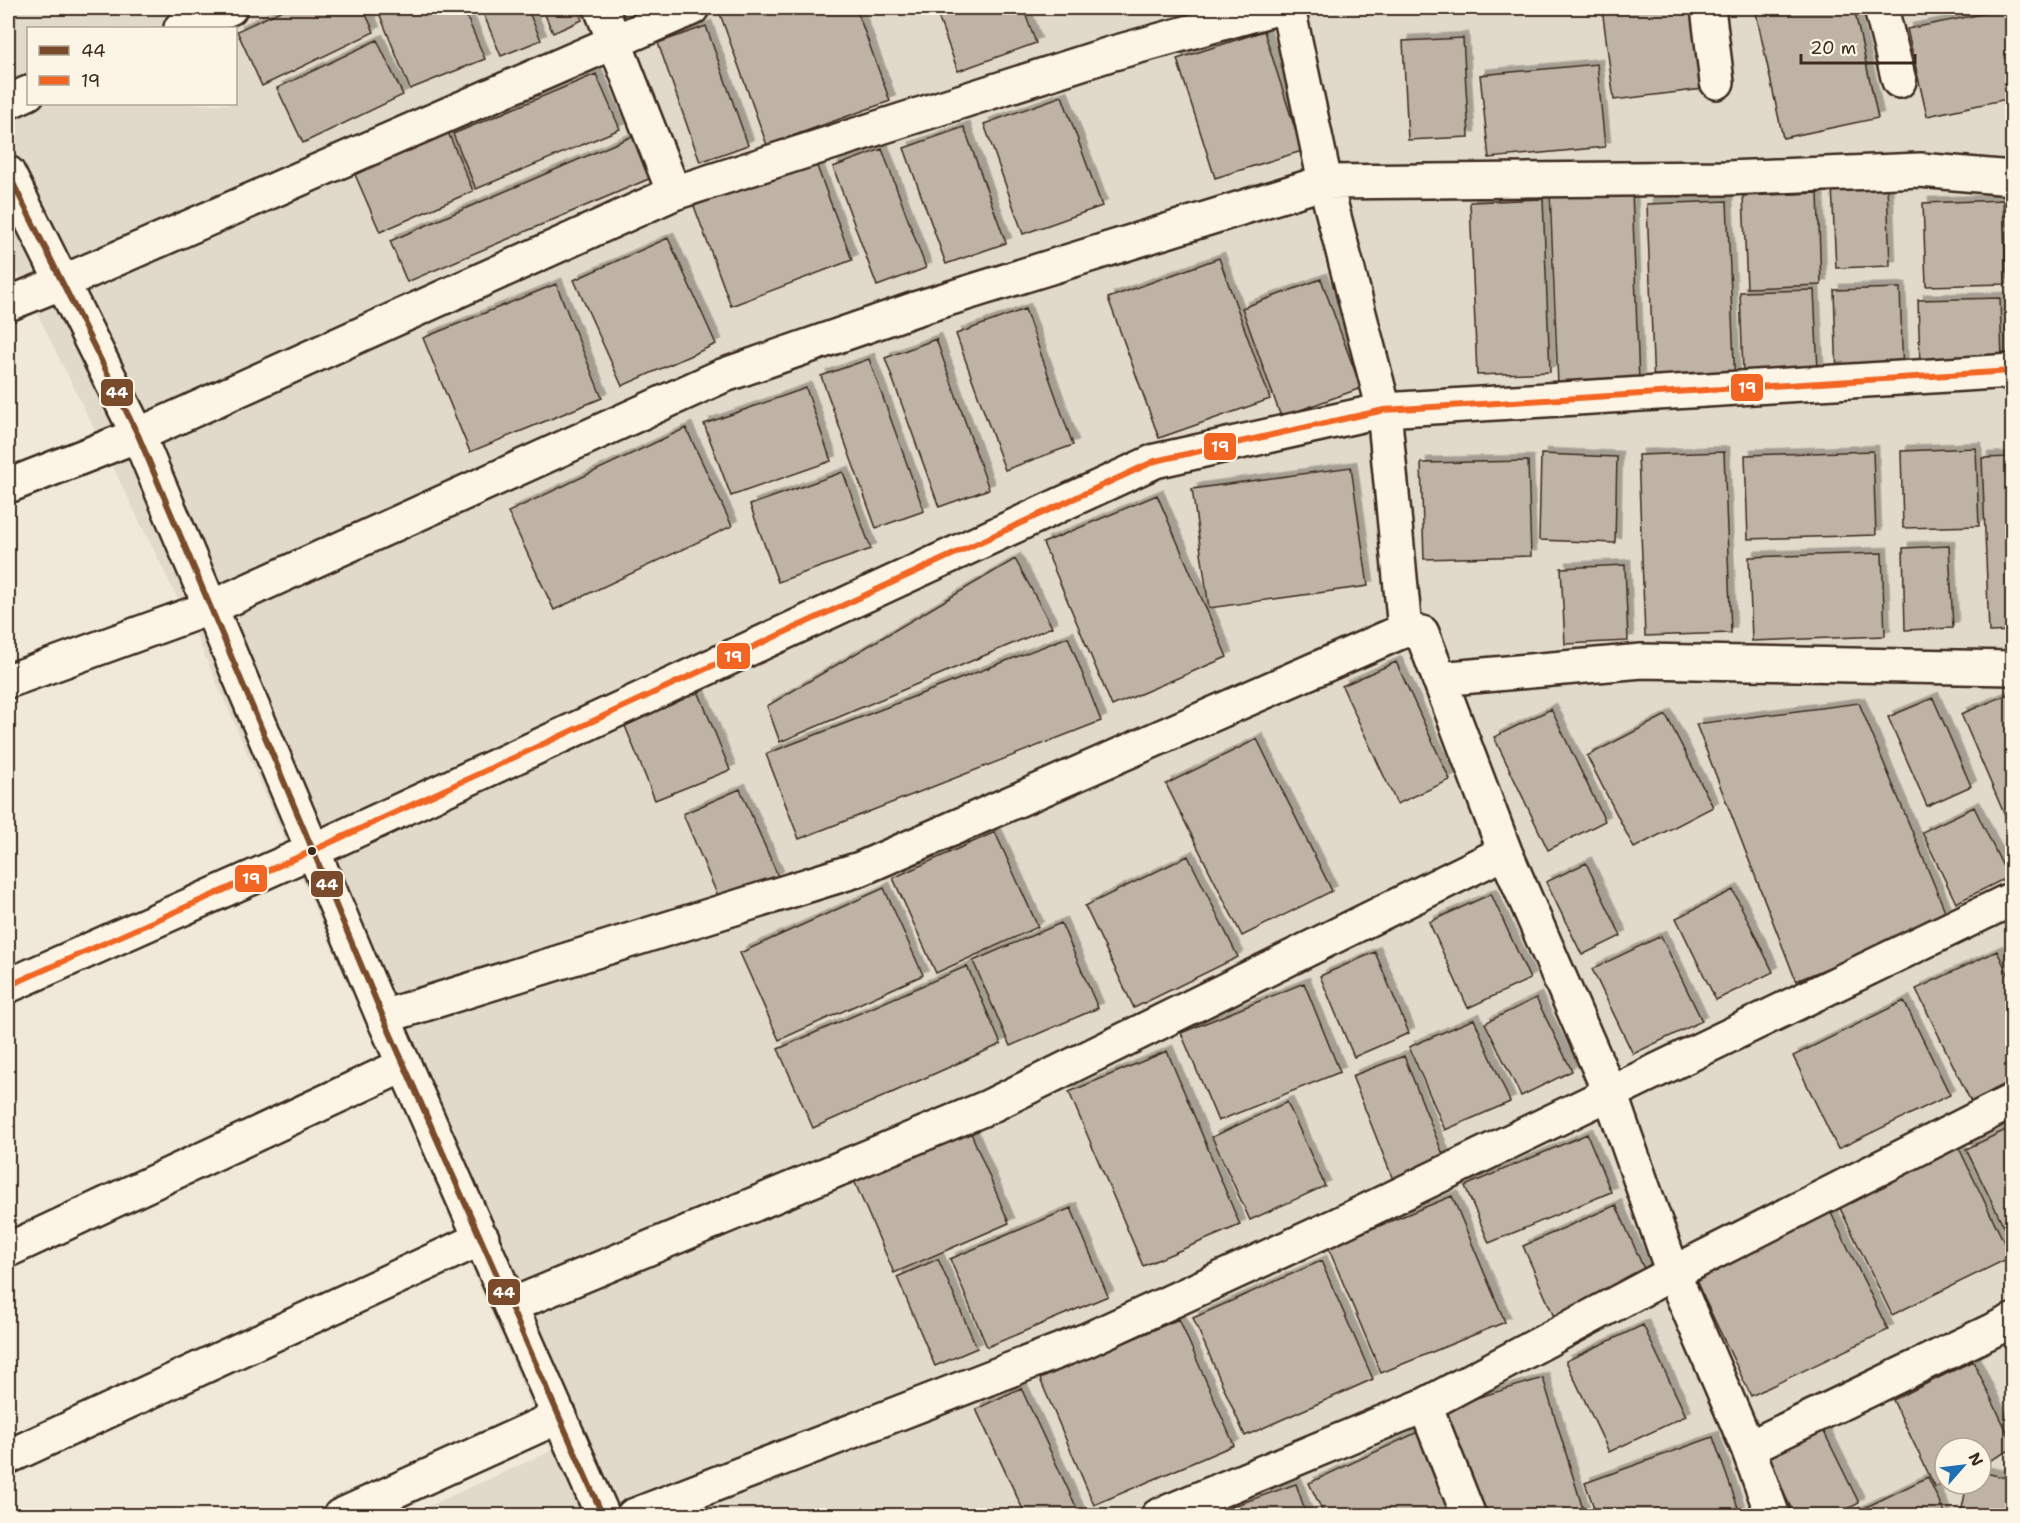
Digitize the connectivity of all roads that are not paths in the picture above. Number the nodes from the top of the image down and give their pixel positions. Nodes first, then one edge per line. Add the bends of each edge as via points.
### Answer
1 (231, 8) edge
2 (601, 8) edge
3 (692, 8) edge
4 (1277, 8) edge
5 (1288, 8) edge
6 (1708, 8) edge
7 (1881, 8) edge
8 (184, 27) edge
9 (614, 40) junction
10 (1899, 81) dead end
11 (1717, 82) dead end
12 (27, 93) edge
13 (8, 102) edge
14 (8, 173) edge
15 (2013, 178) edge
16 (1325, 183) junction
17 (674, 193) junction
18 (63, 282) junction
19 (8, 304) edge
20 (2013, 371) edge
21 (1384, 410) junction
22 (138, 435) junction
23 (8, 486) edge
24 (212, 607) junction
25 (1405, 630) junction
26 (2013, 668) edge
27 (1439, 679) junction
28 (8, 681) edge
29 (312, 852) junction
30 (1505, 852) junction
31 (2013, 899) edge
32 (8, 986) edge
33 (383, 1017) junction
34 (404, 1065) junction
35 (1610, 1093) junction
36 (2013, 1101) edge
37 (482, 1238) junction
38 (8, 1250) edge
39 (1673, 1274) junction
40 (512, 1305) junction
41 (2013, 1321) edge
42 (1425, 1405) junction
43 (560, 1416) junction
44 (1748, 1448) junction
45 (8, 1457) edge
46 (340, 1515) edge
47 (603, 1515) edge
48 (633, 1515) edge
49 (1158, 1515) edge
50 (1469, 1515) edge
51 (1773, 1515) edge

1 - 8 street
2 - 9 street
3 - 9 street
4 - 17 street via 1110,54
5 - 16 street
6 - 11 street
7 - 10 street
9 - 17 street
9 - 18 street
12 - 13 street
14 - 18 street
15 - 16 street via 1920,170 1727,178
16 - 21 street
16 - 24 street via 915,309 722,376
17 - 22 street
18 - 19 street
18 - 22 street
20 - 21 street
21 - 25 street
21 - 29 street via 1155,461
22 - 23 street
22 - 24 street
24 - 28 street
24 - 29 street
25 - 27 street via 1422,633
25 - 33 street via 860,869
26 - 27 street via 1642,661
27 - 30 street
29 - 32 street
29 - 33 street
30 - 35 street
30 - 40 street via 988,1107
31 - 35 street
33 - 34 street
34 - 37 street
34 - 38 street
35 - 39 street
35 - 48 street via 1087,1340
36 - 39 street
37 - 40 street
37 - 45 street
39 - 42 street
39 - 44 street
40 - 43 street
41 - 44 street
42 - 49 street
42 - 50 street
43 - 46 street
43 - 47 street
44 - 51 street

